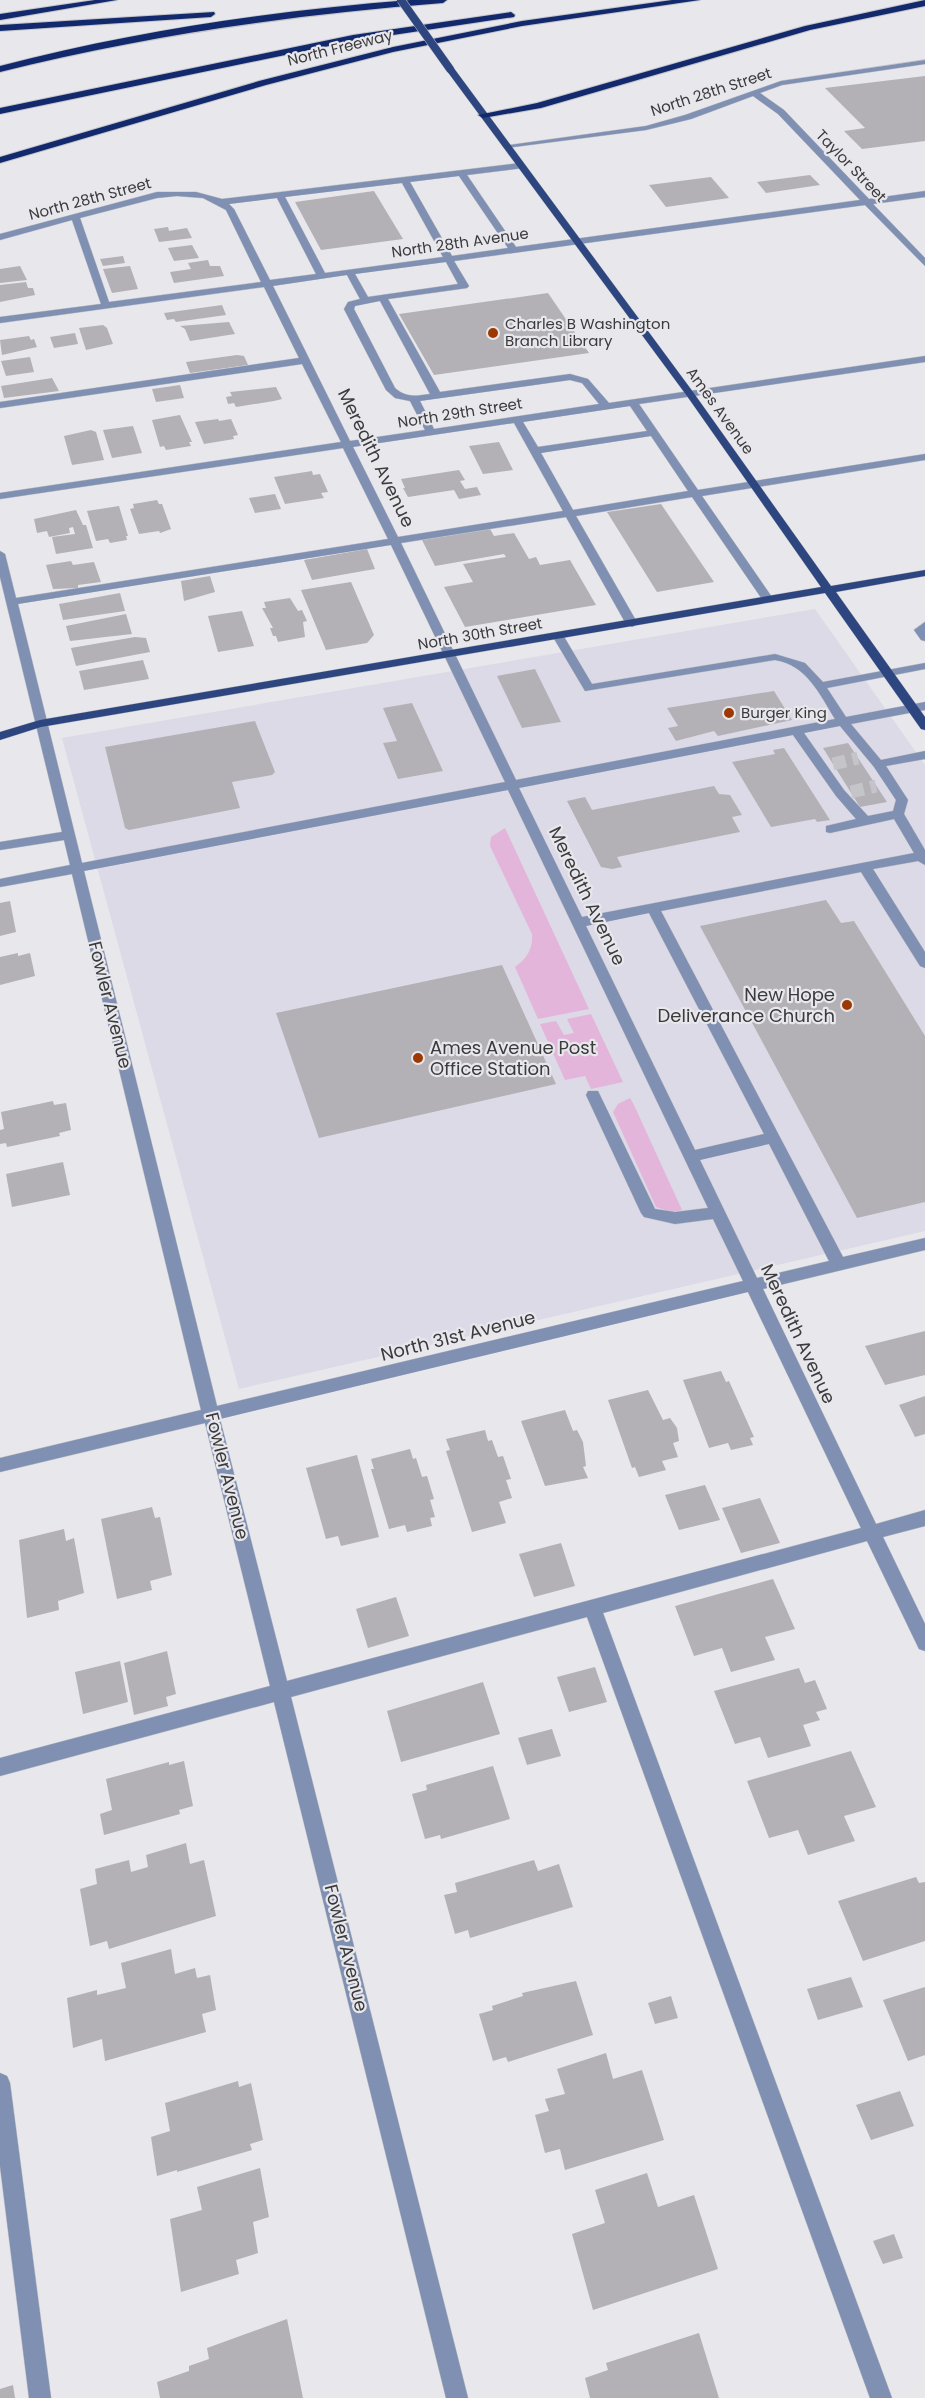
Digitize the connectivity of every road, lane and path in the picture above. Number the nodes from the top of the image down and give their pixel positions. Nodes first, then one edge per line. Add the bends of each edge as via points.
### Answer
1 (113, 0) edge
2 (401, 0) edge
3 (442, 0) edge
4 (668, 0) edge
5 (696, 0) edge
6 (925, 3) edge
7 (0, 17) edge
8 (0, 28) edge
9 (925, 62) edge
10 (0, 69) edge
11 (753, 92) junction
12 (0, 111) edge
13 (483, 115) junction
14 (506, 146) junction
15 (0, 160) edge
16 (520, 166) junction
17 (461, 173) junction
18 (405, 180) junction
19 (925, 194) edge
20 (280, 196) junction
21 (222, 202) junction
22 (867, 202) junction
23 (75, 217) junction
24 (0, 237) edge
25 (576, 242) junction
26 (514, 250) junction
27 (449, 260) junction
28 (925, 263) edge
29 (350, 273) junction
30 (322, 277) junction
31 (268, 285) junction
32 (383, 298) junction
33 (365, 300) junction
34 (106, 306) junction
35 (0, 320) edge
36 (925, 359) edge
37 (306, 360) junction
38 (690, 394) junction
39 (436, 395) junction
40 (414, 399) junction
41 (633, 402) junction
42 (0, 405) edge
43 (606, 406) junction
44 (517, 420) junction
45 (430, 433) junction
46 (654, 433) junction
47 (348, 445) junction
48 (534, 451) junction
49 (925, 457) edge
50 (754, 484) junction
51 (695, 493) junction
52 (0, 496) edge
53 (569, 513) junction
54 (394, 540) junction
55 (0, 554) edge
56 (924, 576) edge
57 (829, 590) junction
58 (768, 600) junction
59 (12, 602) junction
60 (632, 624) junction
61 (925, 625) edge
62 (559, 637) junction
63 (925, 638) edge
64 (448, 656) junction
65 (925, 666) edge
66 (888, 674) junction
67 (820, 686) junction
68 (919, 708) edge
69 (843, 722) junction
70 (40, 724) junction
71 (0, 725) edge
72 (925, 726) edge
73 (796, 731) junction
74 (0, 736) edge
75 (925, 755) edge
76 (858, 759) tunnel mouth
77 (875, 759) junction
78 (890, 782) junction
79 (512, 786) junction
80 (876, 786) tunnel mouth
81 (898, 814) junction
82 (865, 821) junction
83 (830, 829) dead end
84 (68, 835) junction
85 (0, 846) edge
86 (924, 857) edge
87 (864, 867) junction
88 (76, 868) junction
89 (0, 883) edge
90 (653, 908) junction
91 (578, 923) junction
92 (925, 963) edge
93 (593, 1095) dead end
94 (773, 1138) junction
95 (691, 1156) junction
96 (718, 1212) junction
97 (925, 1244) edge
98 (839, 1265) junction
99 (754, 1285) junction
100 (211, 1416) junction
101 (0, 1465) edge
102 (925, 1518) edge
103 (871, 1532) junction
104 (592, 1606) junction
105 (925, 1643) edge
106 (282, 1690) junction
107 (0, 1767) edge
108 (0, 2083) edge
109 (40, 2398) edge
110 (457, 2398) edge
111 (881, 2398) edge

1 - 7 highway
2 - 13 main road, Ames Avenue, bridge
3 - 8 highway
3 - 10 highway, North Freeway via 303,12 195,27 73,50
4 - 12 highway via 522,13 405,29
5 - 15 highway, North Freeway via 550,19 379,53
6 - 13 highway via 814,26 538,106
9 - 11 street, North 28th Street via 805,78
11 - 14 street, North 28th Street via 656,126
11 - 22 street, Taylor Street via 781,112
13 - 14 main road, Ames Avenue
14 - 16 main road, Ames Avenue
16 - 17 street
16 - 25 main road, Ames Avenue
17 - 18 street
17 - 26 street
18 - 20 street
18 - 27 street
19 - 22 street, North 28th Avenue
20 - 21 street
20 - 30 street
21 - 23 street, North 28th Street via 188,193 157,195
21 - 31 street, Meredith Avenue via 230,209
22 - 25 street, North 28th Avenue
22 - 28 street, Taylor Street
23 - 24 street, North 28th Street
23 - 34 street
25 - 26 street, North 28th Avenue
25 - 38 main road, Ames Avenue
26 - 27 street, North 28th Avenue
27 - 29 street, North 28th Avenue
27 - 32 street via 464,286
29 - 30 street, North 28th Avenue
29 - 33 street
30 - 31 street, North 28th Avenue
31 - 34 street, North 28th Avenue
31 - 37 street, Meredith Avenue
32 - 33 street
32 - 39 street
33 - 40 street via 351,304 349,309 392,390 398,396
34 - 35 street, North 28th Avenue
36 - 38 street, North 29th Street
37 - 42 street
37 - 47 street, Meredith Avenue
38 - 41 street, North 29th Street
38 - 50 main road, Ames Avenue
39 - 40 street
39 - 43 street via 570,377 585,381
40 - 45 street
41 - 43 street, North 29th Street
41 - 46 street
43 - 44 street, North 29th Street
44 - 45 street, North 29th Street
44 - 48 street
45 - 47 street, North 29th Street
46 - 48 street
46 - 51 street
47 - 52 street, North 29th Street
47 - 54 street, Meredith Avenue
48 - 53 street
49 - 50 street
50 - 51 street
50 - 57 main road, Ames Avenue
51 - 53 street
51 - 58 street
53 - 54 street
53 - 60 street
54 - 59 street
54 - 64 street, Meredith Avenue
55 - 59 street, Fowler Avenue
56 - 57 main road, North 30th Street
57 - 58 main road, North 30th Street
57 - 66 main road, Ames Avenue
58 - 60 main road, North 30th Street
59 - 70 street, Fowler Avenue
60 - 62 main road, North 30th Street
61 - 63 street via 920,630
62 - 64 main road, North 30th Street
62 - 67 street via 589,688 775,657 793,659
64 - 70 main road, North 30th Street
64 - 79 street, Meredith Avenue
65 - 66 street
66 - 67 street
66 - 68 main road, Ames Avenue
67 - 69 street
68 - 69 street
68 - 72 main road, Ames Avenue
69 - 73 street
69 - 77 street
70 - 71 main road, North 30th Street
70 - 74 main road, North 30th Street
70 - 84 street, Fowler Avenue
73 - 79 street
73 - 82 street via 827,765
75 - 77 street
76 - 77 street
77 - 78 street
78 - 80 street
78 - 81 street via 902,800
79 - 88 street
79 - 91 street, Meredith Avenue
81 - 82 street
81 - 86 street
82 - 83 street
84 - 85 street
84 - 88 street, Fowler Avenue
86 - 87 street
87 - 90 street
87 - 92 street
88 - 89 street
88 - 100 street, Fowler Avenue
90 - 91 street
90 - 94 street
91 - 95 street, Meredith Avenue
93 - 96 street via 649,1213 677,1219
94 - 95 street
94 - 98 street
95 - 96 street, Meredith Avenue
96 - 99 street, Meredith Avenue
97 - 98 street, North 31st Avenue
98 - 99 street, North 31st Avenue
99 - 100 street, North 31st Avenue
99 - 103 street, Meredith Avenue
100 - 101 street, North 31st Avenue
100 - 106 street, Fowler Avenue
102 - 103 street
103 - 104 street
103 - 105 street, Meredith Avenue
104 - 106 street
104 - 111 street
106 - 107 street
106 - 110 street, Fowler Avenue
108 - 109 street

